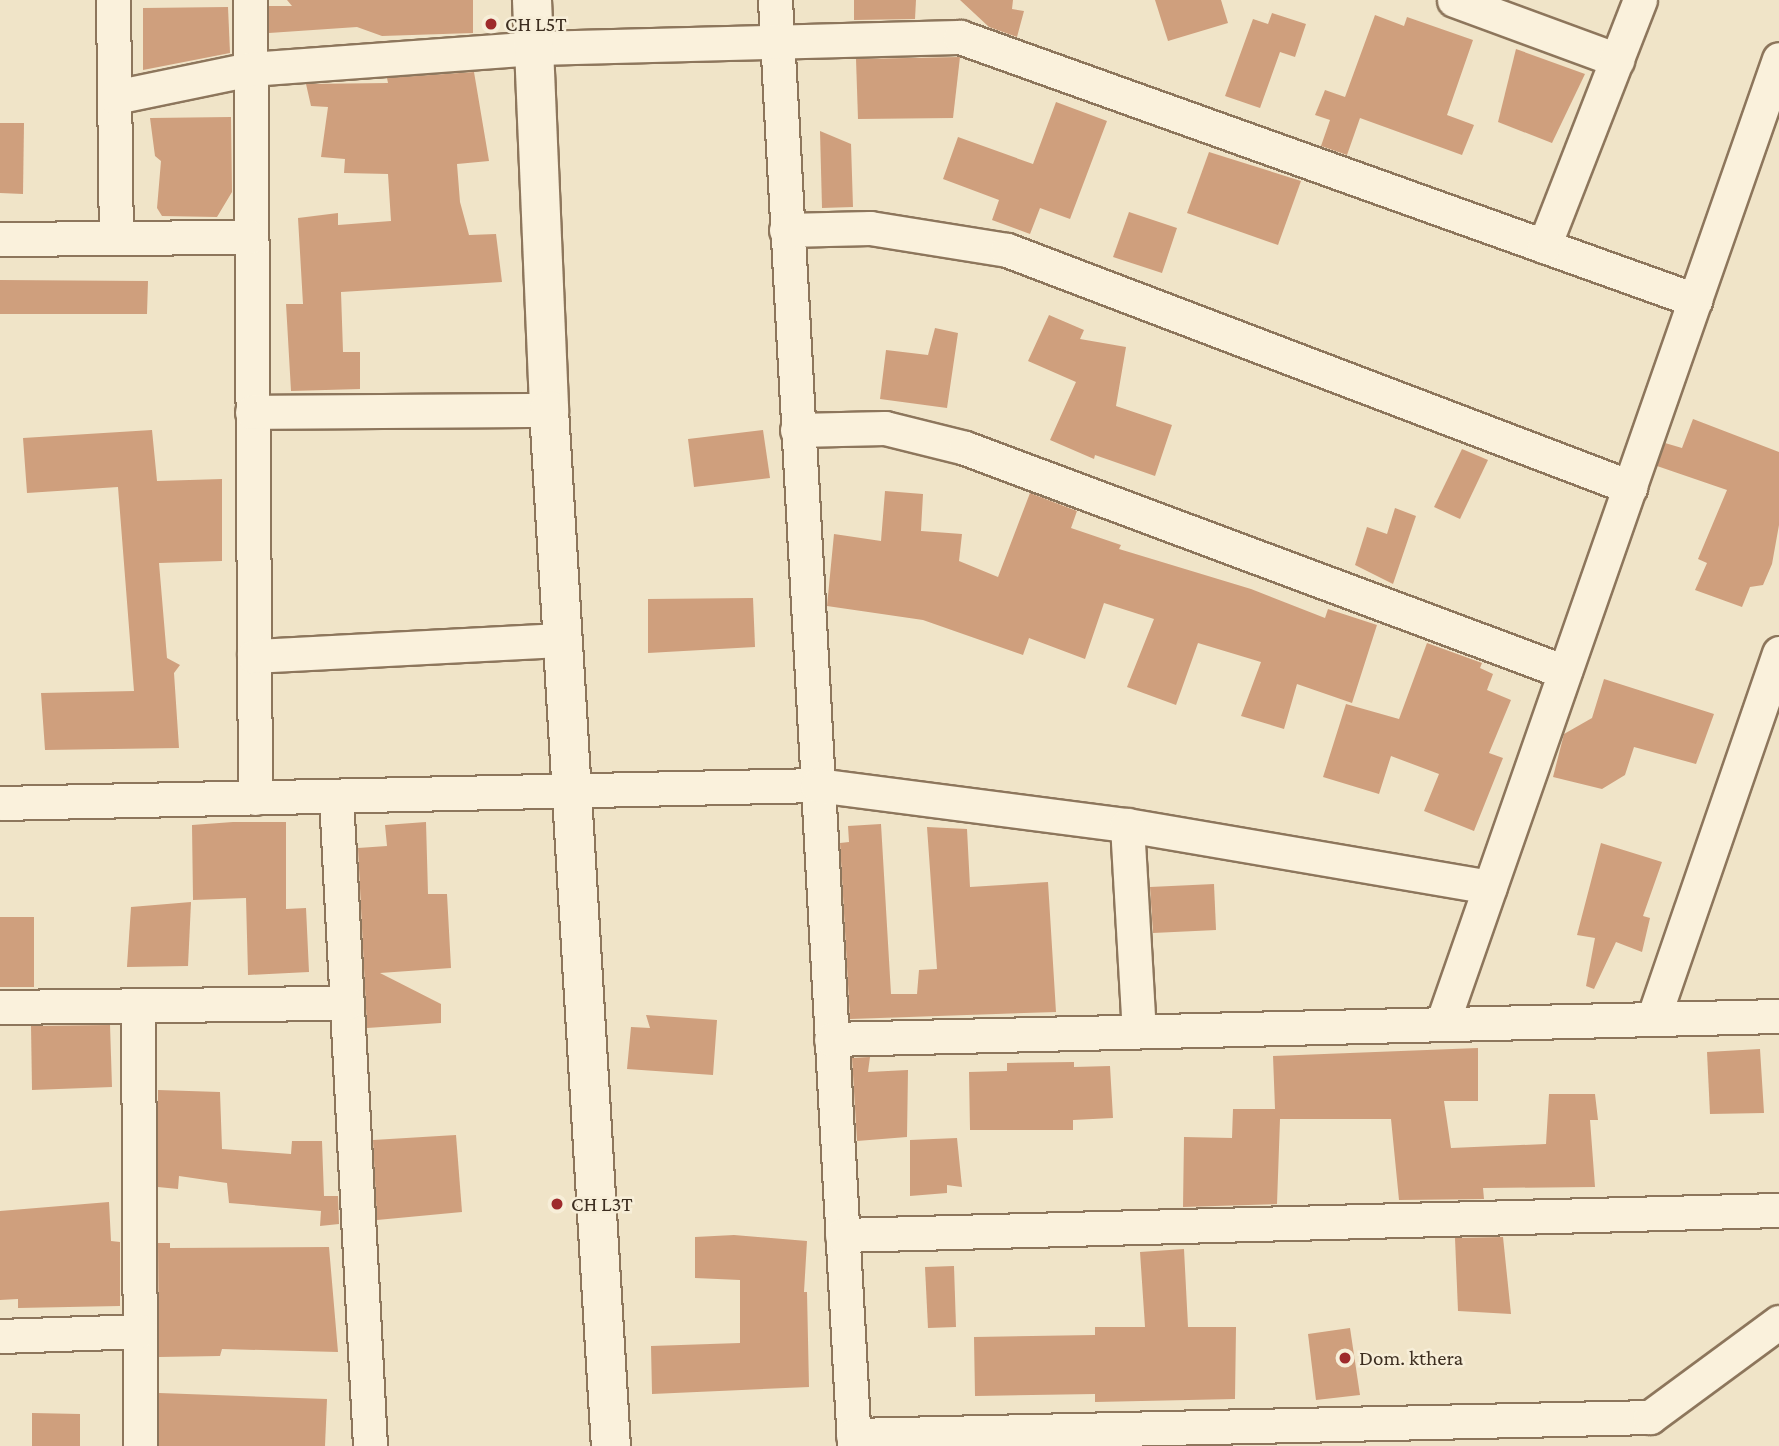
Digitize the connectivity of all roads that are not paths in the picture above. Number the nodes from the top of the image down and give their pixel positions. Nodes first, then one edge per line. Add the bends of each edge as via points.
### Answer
1 (113, 0) edge
2 (250, 0) edge
3 (532, 0) edge
4 (775, 0) edge
5 (1454, 0) edge
6 (1640, 0) edge
7 (776, 42) junction
8 (534, 48) junction
9 (1779, 59) edge
10 (1616, 60) junction
11 (250, 69) junction
12 (115, 97) junction
13 (786, 230) junction
14 (250, 237) junction
15 (116, 238) junction
16 (0, 239) edge
17 (1544, 246) junction
18 (1695, 300) junction
19 (549, 410) junction
20 (252, 412) junction
21 (797, 430) junction
22 (1630, 487) junction
23 (563, 640) junction
24 (1779, 653) edge
25 (254, 656) junction
26 (1565, 672) junction
27 (817, 785) junction
28 (572, 792) junction
29 (336, 797) junction
30 (255, 798) junction
31 (0, 803) edge
32 (1127, 825) junction
33 (1490, 887) junction
34 (347, 1003) junction
35 (138, 1005) junction
36 (0, 1007) edge
37 (1779, 1016) edge
38 (1653, 1019) junction
39 (1442, 1024) junction
40 (1139, 1031) junction
41 (831, 1039) junction
42 (1779, 1210) edge
43 (842, 1235) junction
44 (1779, 1322) edge
45 (140, 1331) junction
46 (0, 1336) edge
47 (1557, 1432) edge
48 (854, 1441) edge
49 (140, 1446) edge
50 (370, 1446) edge
51 (611, 1446) edge

1 - 12 street
2 - 11 street
3 - 8 street
4 - 7 street
5 - 10 street
6 - 10 street
7 - 8 street
7 - 13 street
7 - 17 street via 960,37
8 - 11 street
8 - 19 street
9 - 18 street
10 - 17 street
11 - 12 street
11 - 14 street
12 - 15 street
13 - 21 street
13 - 22 street via 870,228 1007,250
14 - 15 street
14 - 20 street
15 - 16 street
17 - 18 street
18 - 22 street
19 - 20 street
19 - 23 street
20 - 25 street
21 - 26 street via 885,428 965,448
21 - 27 street
22 - 26 street
23 - 25 street
23 - 28 street
24 - 38 street
25 - 30 street
26 - 33 street
27 - 28 street
27 - 32 street
27 - 41 street
28 - 29 street
28 - 51 street
29 - 30 street
29 - 34 street
30 - 31 street
32 - 33 street
32 - 40 street
33 - 39 street
34 - 35 street
34 - 50 street
35 - 36 street
35 - 45 street
37 - 38 street
38 - 39 street
39 - 40 street
40 - 41 street
41 - 43 street
42 - 43 street
43 - 48 street
44 - 47 street via 1650,1417
45 - 46 street
45 - 49 street
47 - 48 street

